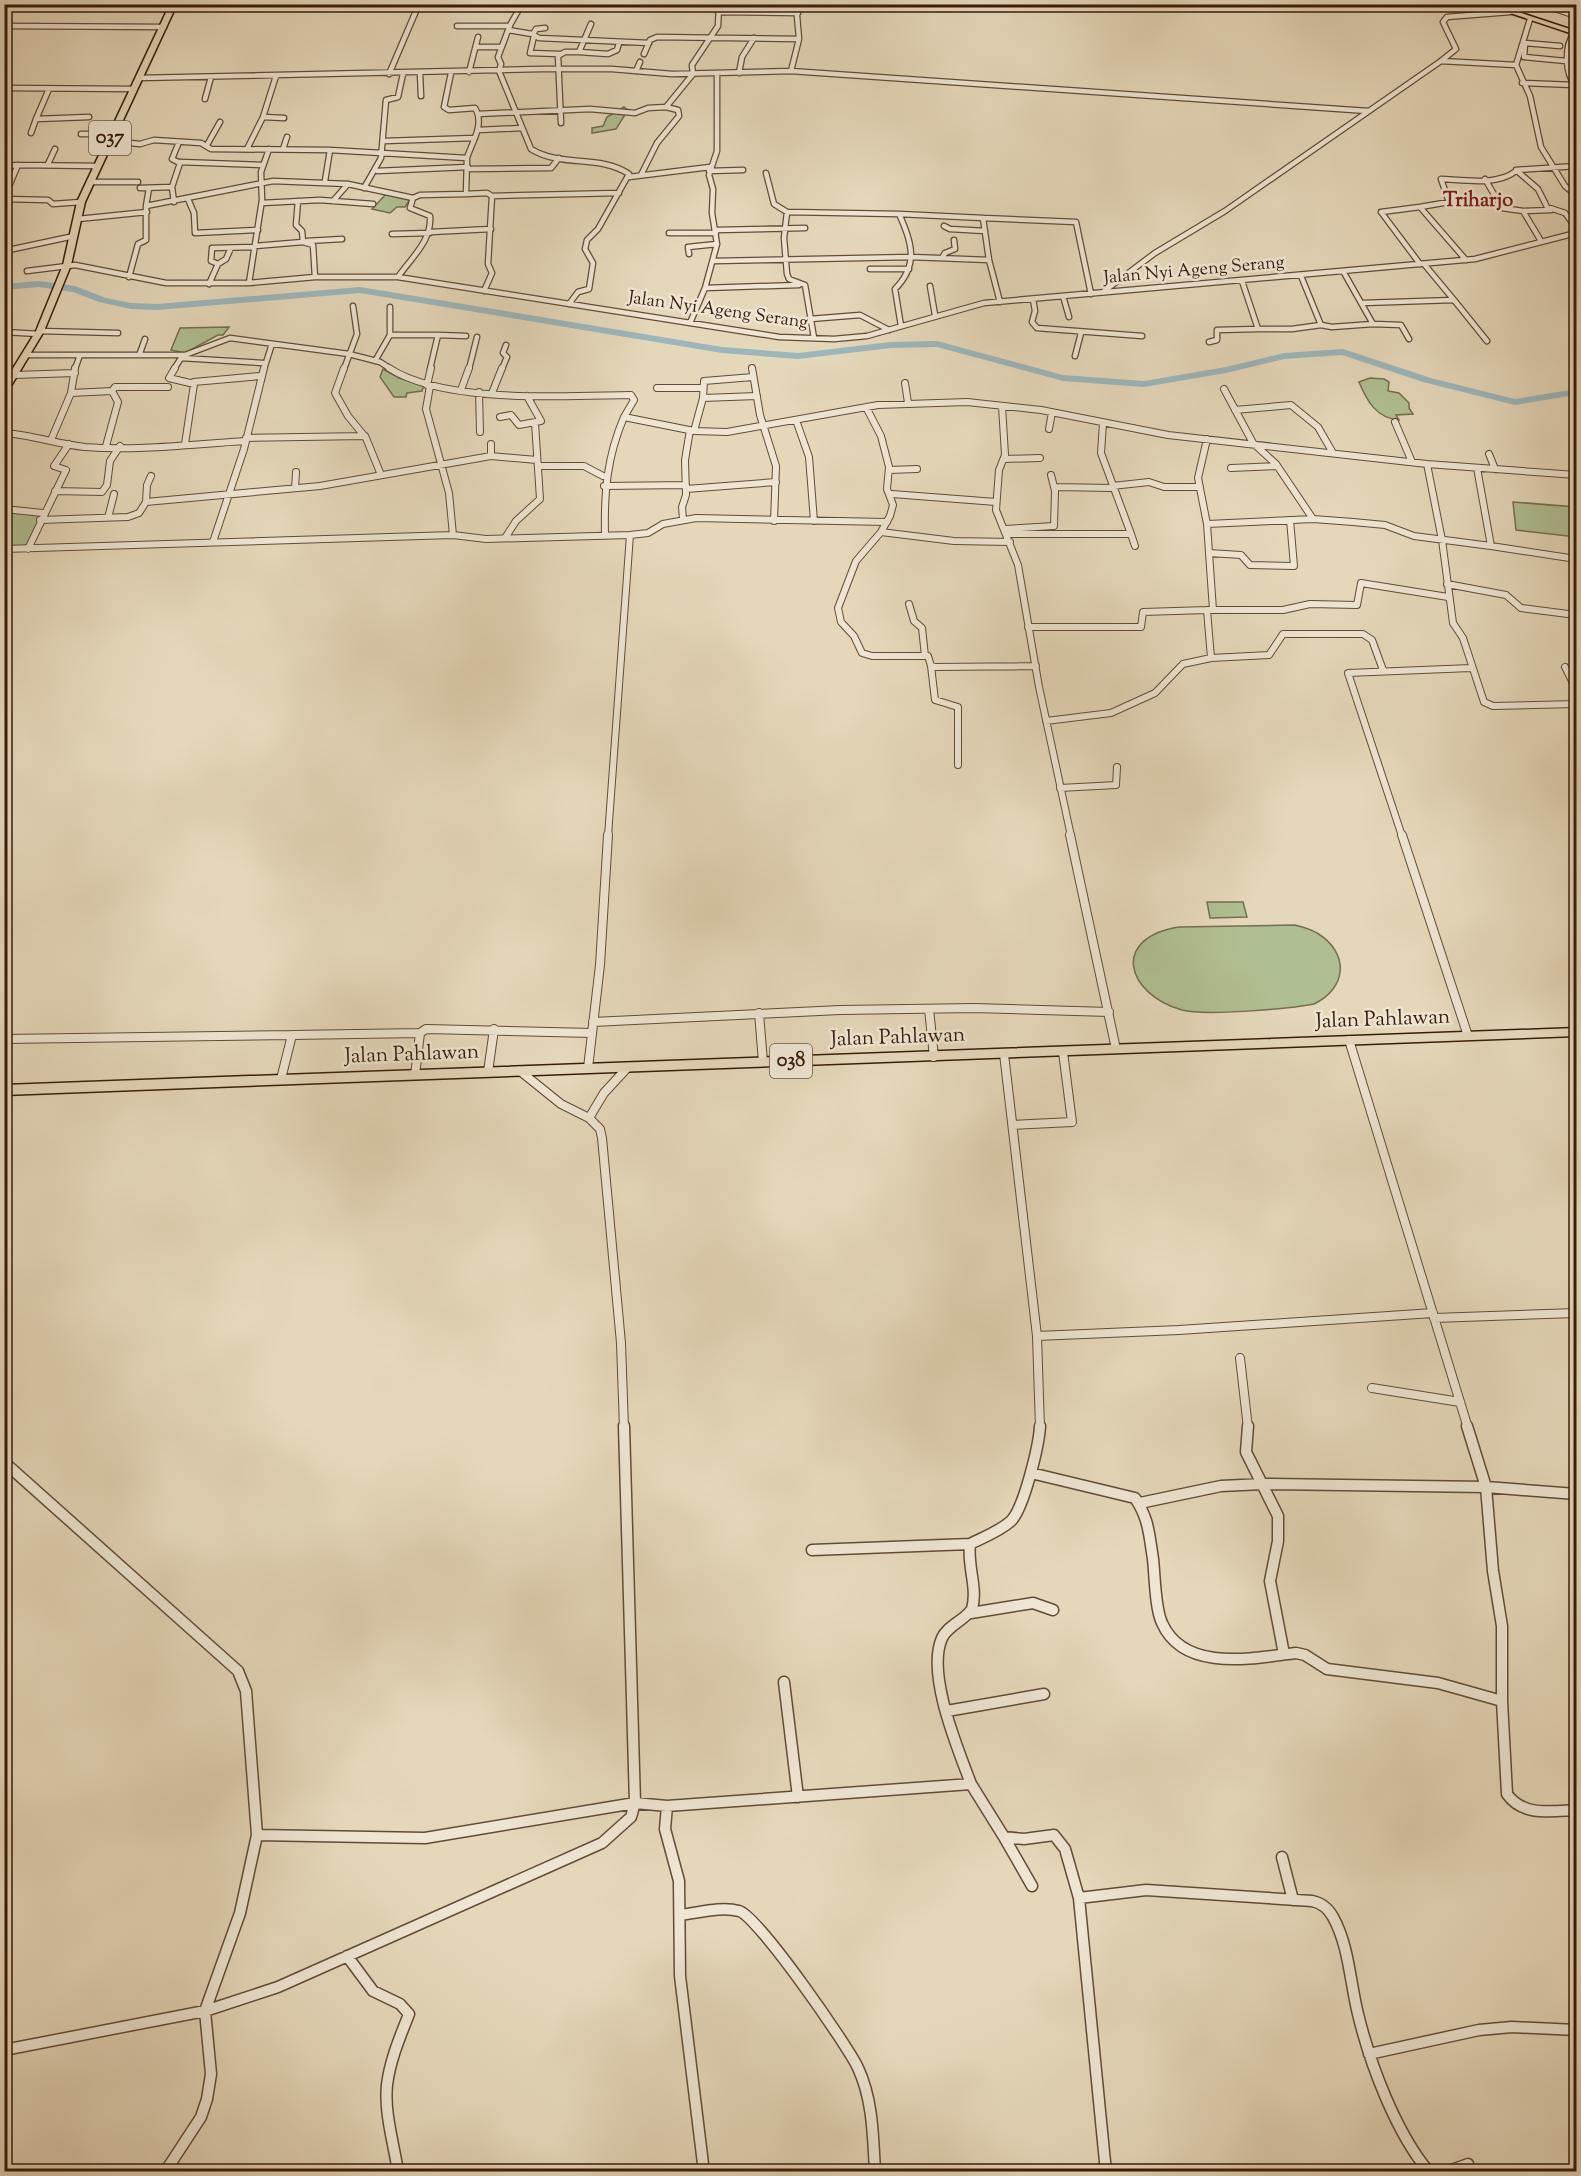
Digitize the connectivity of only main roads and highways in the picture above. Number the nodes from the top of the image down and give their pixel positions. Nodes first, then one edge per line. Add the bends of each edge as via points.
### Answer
1 (174, 4) edge
2 (1486, 4) edge
3 (1575, 33) edge
4 (6, 387) edge
5 (1576, 1032) edge
6 (4, 1090) edge

1 - 4 main road, 037 via 89,182 67,265 40,333
2 - 3 main road
5 - 6 main road, Jalan Pahlawan / 038 via 628,1067 589,1063 520,1071

